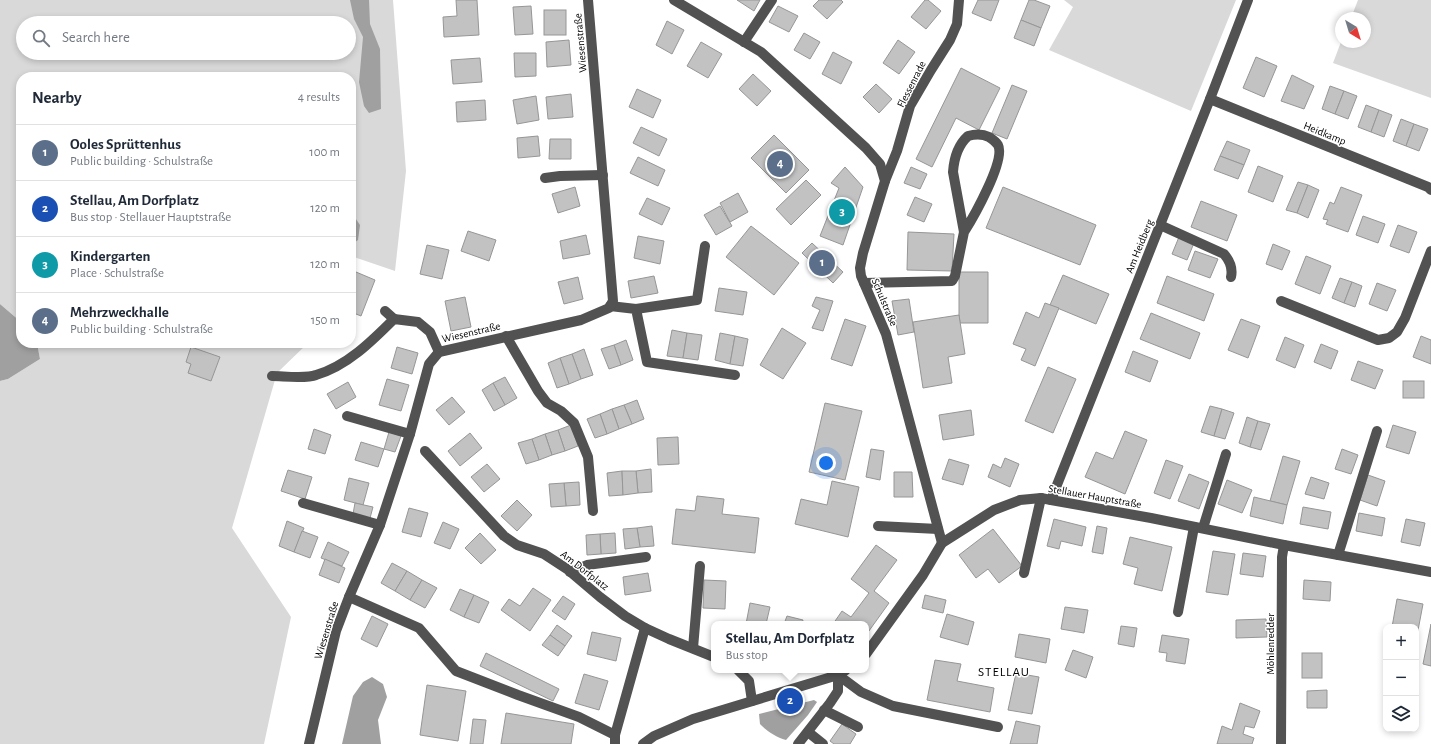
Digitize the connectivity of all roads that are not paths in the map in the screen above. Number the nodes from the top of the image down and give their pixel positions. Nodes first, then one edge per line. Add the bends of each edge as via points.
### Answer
1 (588, 0) edge
2 (674, 0) edge
3 (772, 0) edge
4 (959, 0) edge
5 (1248, 0) edge
6 (744, 42) junction
7 (1210, 99) junction
8 (603, 175) junction
9 (544, 178) dead end
10 (885, 181) junction
11 (1431, 190) edge
12 (1160, 225) junction
13 (964, 232) junction
14 (705, 246) dead end
15 (1431, 251) edge
16 (1231, 277) dead end
17 (864, 282) junction
18 (1281, 301) dead end
19 (610, 306) junction
20 (636, 309) junction
21 (385, 311) dead end
22 (394, 320) junction
23 (506, 336) junction
24 (439, 352) junction
25 (735, 375) dead end
26 (272, 376) dead end
27 (348, 416) dead end
28 (1377, 431) dead end
29 (410, 434) junction
30 (425, 451) dead end
31 (1226, 454) dead end
32 (1046, 499) junction
33 (303, 503) dead end
34 (593, 511) dead end
35 (380, 525) junction
36 (878, 526) dead end
37 (1198, 528) junction
38 (938, 529) junction
39 (942, 543) junction
40 (1284, 545) junction
41 (1338, 555) junction
42 (646, 557) dead end
43 (700, 566) dead end
44 (570, 572) junction
45 (1431, 572) edge
46 (1024, 573) dead end
47 (349, 597) junction
48 (1178, 612) dead end
49 (646, 628) junction
50 (693, 648) junction
51 (869, 650) edge
52 (711, 656) edge
53 (741, 673) edge
54 (842, 673) edge
55 (752, 701) junction
56 (824, 710) junction
57 (858, 727) dead end
58 (998, 727) dead end
59 (808, 732) junction
60 (615, 739) edge
61 (309, 744) edge
62 (643, 744) edge
63 (798, 744) edge
64 (823, 744) edge
65 (1281, 744) edge

1 - 8 street, Wiesenstraße
2 - 6 street
3 - 6 street
4 - 10 street, Flessenrade via 957,24 910,106
5 - 7 street, Am Heidberg
6 - 10 street via 761,52 866,148 880,164
7 - 11 street, Heidkamp
7 - 12 street, Am Heidberg
8 - 9 street
8 - 19 street, Wiesenstraße via 613,294
10 - 17 street, Schulstraße via 860,268
12 - 16 street via 1224,254 1230,261
12 - 32 street, Am Heidberg
13 - 13 street via 954,162 962,141 968,136 985,135 999,146 999,156 976,213
13 - 17 street via 952,281
14 - 20 street via 697,300
15 - 18 street via 1405,318 1397,332 1388,338 1378,340
17 - 38 street, Schulstraße via 886,334
19 - 20 street
19 - 23 street, Wiesenstraße via 581,320
20 - 25 street via 647,362
21 - 22 street
22 - 24 street via 418,322 430,332
22 - 26 street via 356,353 315,376
23 - 24 street, Wiesenstraße
23 - 34 street via 547,403 574,423 588,457
24 - 29 street, Wiesenstraße via 429,364
27 - 29 street
28 - 41 street
29 - 35 street, Wiesenstraße
30 - 44 street, Am Dorfplatz via 504,536 517,545 544,554
31 - 37 street
32 - 37 street, Stellauer Hauptstraße
32 - 39 street, Stellauer Hauptstraße via 1020,500 994,510
32 - 46 street, Am Heidberg
33 - 35 street
35 - 47 street, Wiesenstraße
36 - 38 street
37 - 40 street, Stellauer Hauptstraße
37 - 48 street
38 - 39 street, Schulstraße
39 - 51 street, Stellauer Hauptstraße
40 - 41 street, Stellauer Hauptstraße
40 - 65 street, Möhlenredder
41 - 45 street, Stellauer Hauptstraße
42 - 44 street via 587,565
43 - 50 street
44 - 49 street, Am Dorfplatz via 625,616
47 - 60 street via 419,628 456,671 579,717
47 - 61 street, Wiesenstraße via 336,631
49 - 50 street, Am Dorfplatz
49 - 60 street
50 - 52 street, Am Dorfplatz
53 - 55 street via 749,681
54 - 55 street
54 - 56 street via 838,691
54 - 58 street via 861,692 893,706
55 - 62 street via 693,719 654,736
56 - 57 street
56 - 59 street
59 - 63 street
59 - 64 street

